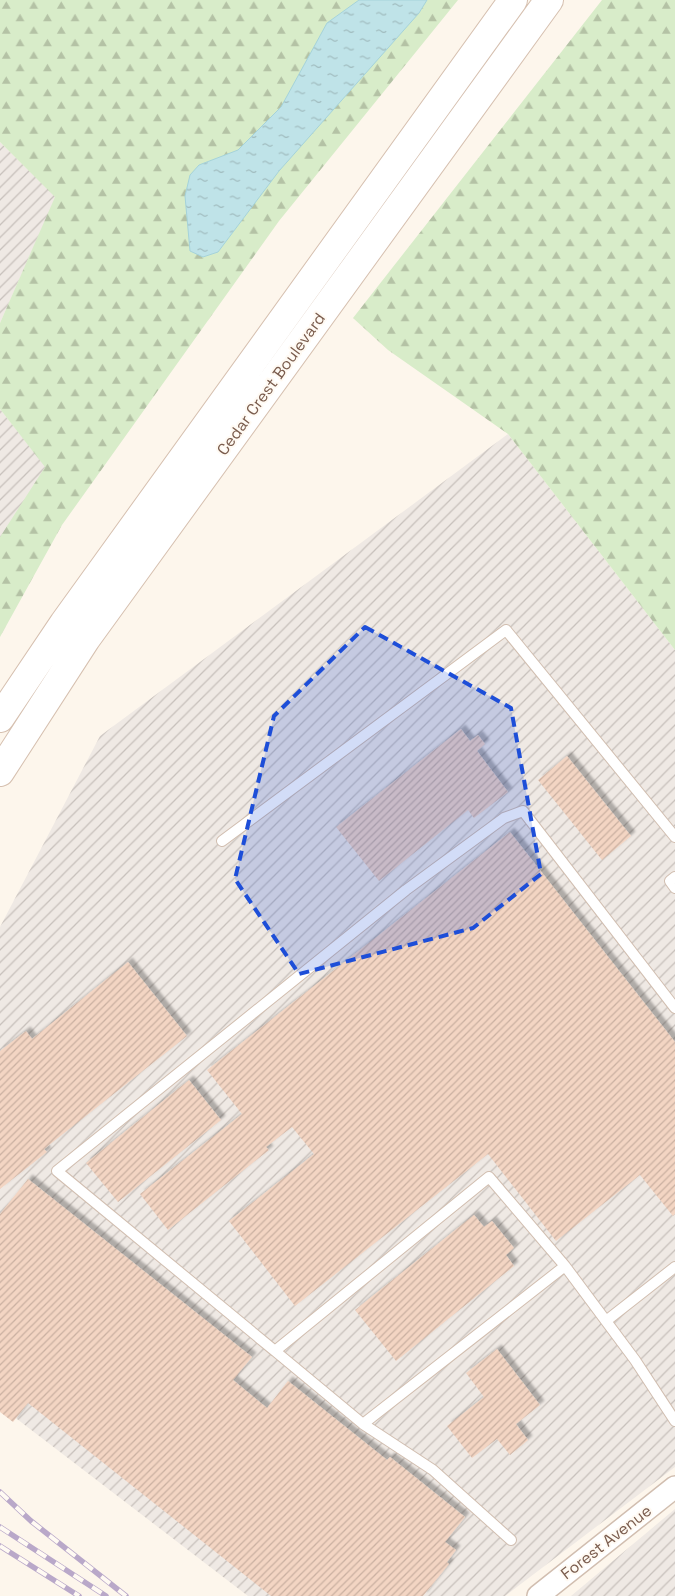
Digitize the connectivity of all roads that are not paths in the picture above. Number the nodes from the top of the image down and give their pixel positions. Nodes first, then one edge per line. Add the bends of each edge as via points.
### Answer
1 (514, 0) edge
2 (549, 0) edge
3 (0, 718) edge
4 (0, 772) edge
5 (675, 836) edge
6 (222, 841) dead end
7 (675, 878) edge
8 (675, 888) edge
9 (675, 1008) edge
10 (565, 1266) junction
11 (675, 1268) edge
12 (606, 1321) junction
13 (275, 1350) junction
14 (675, 1421) edge
15 (363, 1424) junction
16 (675, 1487) edge
17 (511, 1540) dead end
18 (538, 1596) edge

1 - 3 main road, Cedar Crest Boulevard via 75,607
2 - 4 main road, Cedar Crest Boulevard via 86,639
5 - 6 lane via 506,630
7 - 8 lane via 670,881
9 - 13 lane via 523,811 504,818 406,890 57,1171
10 - 12 lane
10 - 13 lane via 490,1177
10 - 15 lane
11 - 12 lane
12 - 14 lane
13 - 15 lane
15 - 17 lane via 433,1470
16 - 18 street, Forest Avenue

